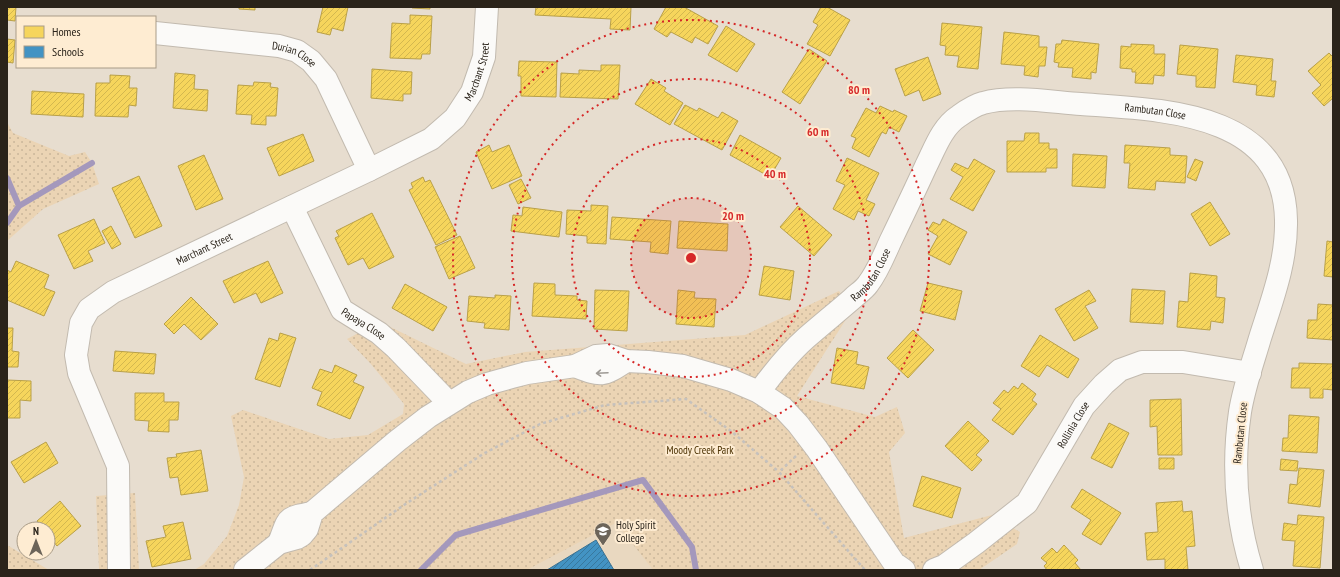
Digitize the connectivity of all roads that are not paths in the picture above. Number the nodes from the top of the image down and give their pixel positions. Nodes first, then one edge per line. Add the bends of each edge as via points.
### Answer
1 (487, 7) edge
2 (156, 33) edge
3 (369, 170) junction
4 (292, 206) junction
5 (1250, 373) junction
6 (759, 392) junction
7 (449, 403) junction
8 (119, 570) edge
9 (245, 570) edge
10 (904, 570) edge
11 (934, 570) edge
12 (1252, 570) edge

1 - 3 street, Marchant Street via 484,57 472,92 455,118 431,139
2 - 3 street, Durian Close via 279,46 297,51 311,61 326,79
3 - 4 street, Marchant Street
4 - 7 street, Papaya Close via 342,310 379,333
4 - 8 street, Marchant Street via 113,292 89,309 81,323 76,355 79,373 118,466
5 - 6 street, Rambutan Close via 1277,284 1284,251 1286,220 1283,196 1275,171 1257,148 1227,128 1191,116 1153,110 1006,99 980,103 957,117 941,134 868,285 804,339
5 - 11 street, Rollinia Close via 1182,362 1142,362 1120,370 1084,406 1027,503 976,543 944,566
5 - 12 street, Rambutan Close via 1240,411 1236,478 1239,512
6 - 7 street via 683,366 626,361 602,355 575,366 527,373 487,384
6 - 10 street via 783,408 798,424 885,551 894,563
7 - 9 street via 396,441 312,513 307,529 302,535 278,543

